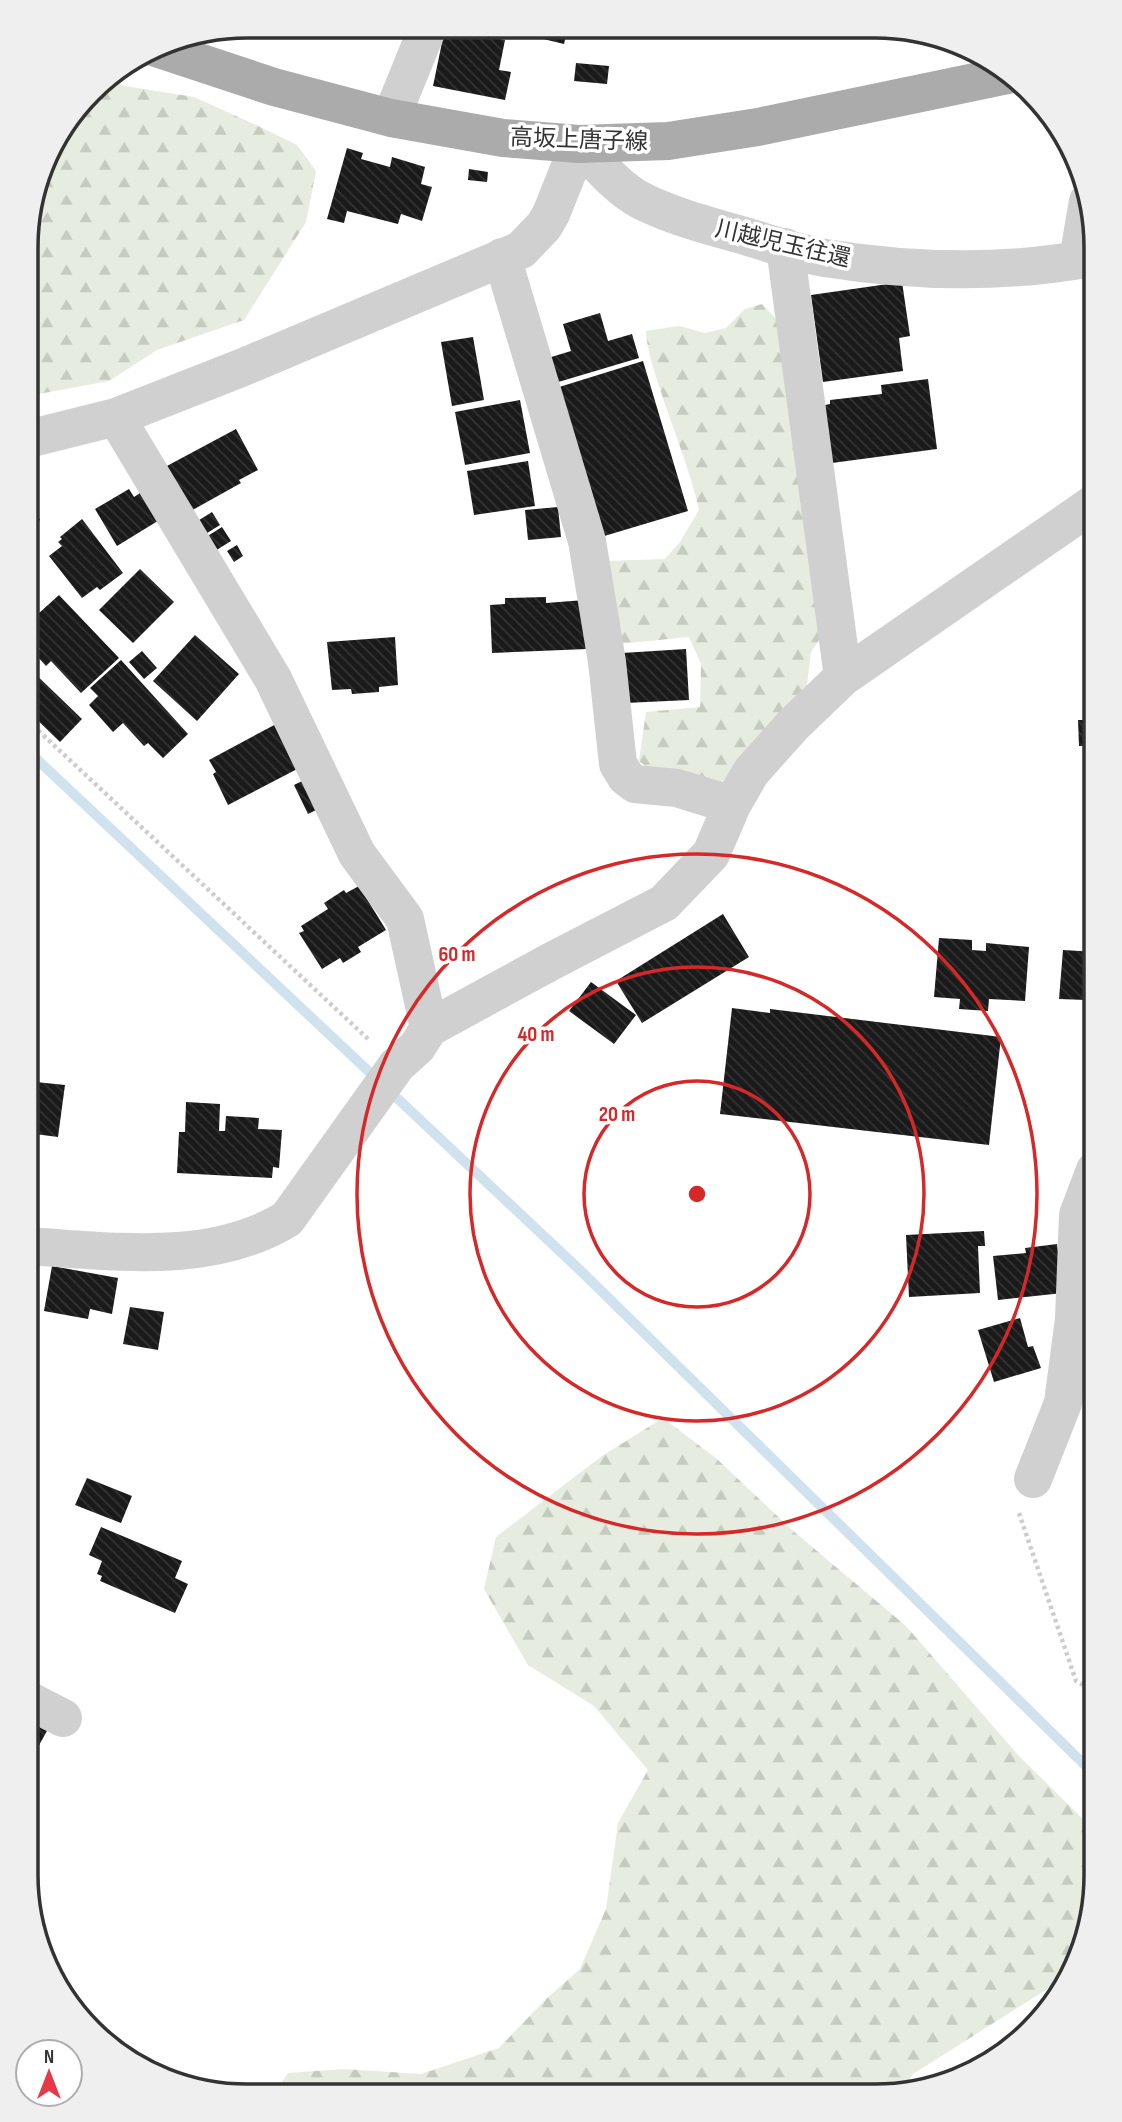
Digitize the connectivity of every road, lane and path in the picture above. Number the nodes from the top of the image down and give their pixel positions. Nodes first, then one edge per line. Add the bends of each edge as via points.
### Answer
1 (423, 39) edge
2 (176, 51) edge
3 (996, 78) edge
4 (391, 118) junction
5 (579, 144) junction
6 (785, 247) junction
7 (502, 257) junction
8 (1084, 259) edge
9 (116, 417) junction
10 (39, 436) edge
11 (1084, 510) edge
12 (843, 677) junction
13 (39, 732) edge
14 (732, 805) junction
15 (429, 1028) junction
16 (397, 1065) junction
17 (1083, 1201) edge
18 (39, 1247) edge
19 (1033, 1479) joint
20 (1083, 1685) edge
21 (39, 1706) edge
22 (62, 1718) dead end

1 - 4 street
2 - 4 main road, 高坂上唐子線 via 274,87
3 - 5 main road, 高坂上唐子線 via 746,129 668,141
4 - 5 main road, 高坂上唐子線 via 503,138
5 - 6 street, 川越児玉往還 via 640,201
5 - 7 street via 544,226 521,250
6 - 8 street, 川越児玉往還 via 823,258 912,267 971,268
6 - 12 street
7 - 9 street
7 - 14 street via 587,541 618,764 635,784 677,788
9 - 10 street
9 - 15 street via 273,679 357,853 405,919
11 - 12 street
12 - 14 street via 751,772
13 - 16 path
14 - 15 street via 711,853 664,903
15 - 16 street
16 - 18 street via 287,1219 266,1232 229,1243 156,1253
17 - 19 street via 1078,1215 1074,1319 1063,1403
19 - 20 path via 1016,1503 1076,1681
21 - 22 street

